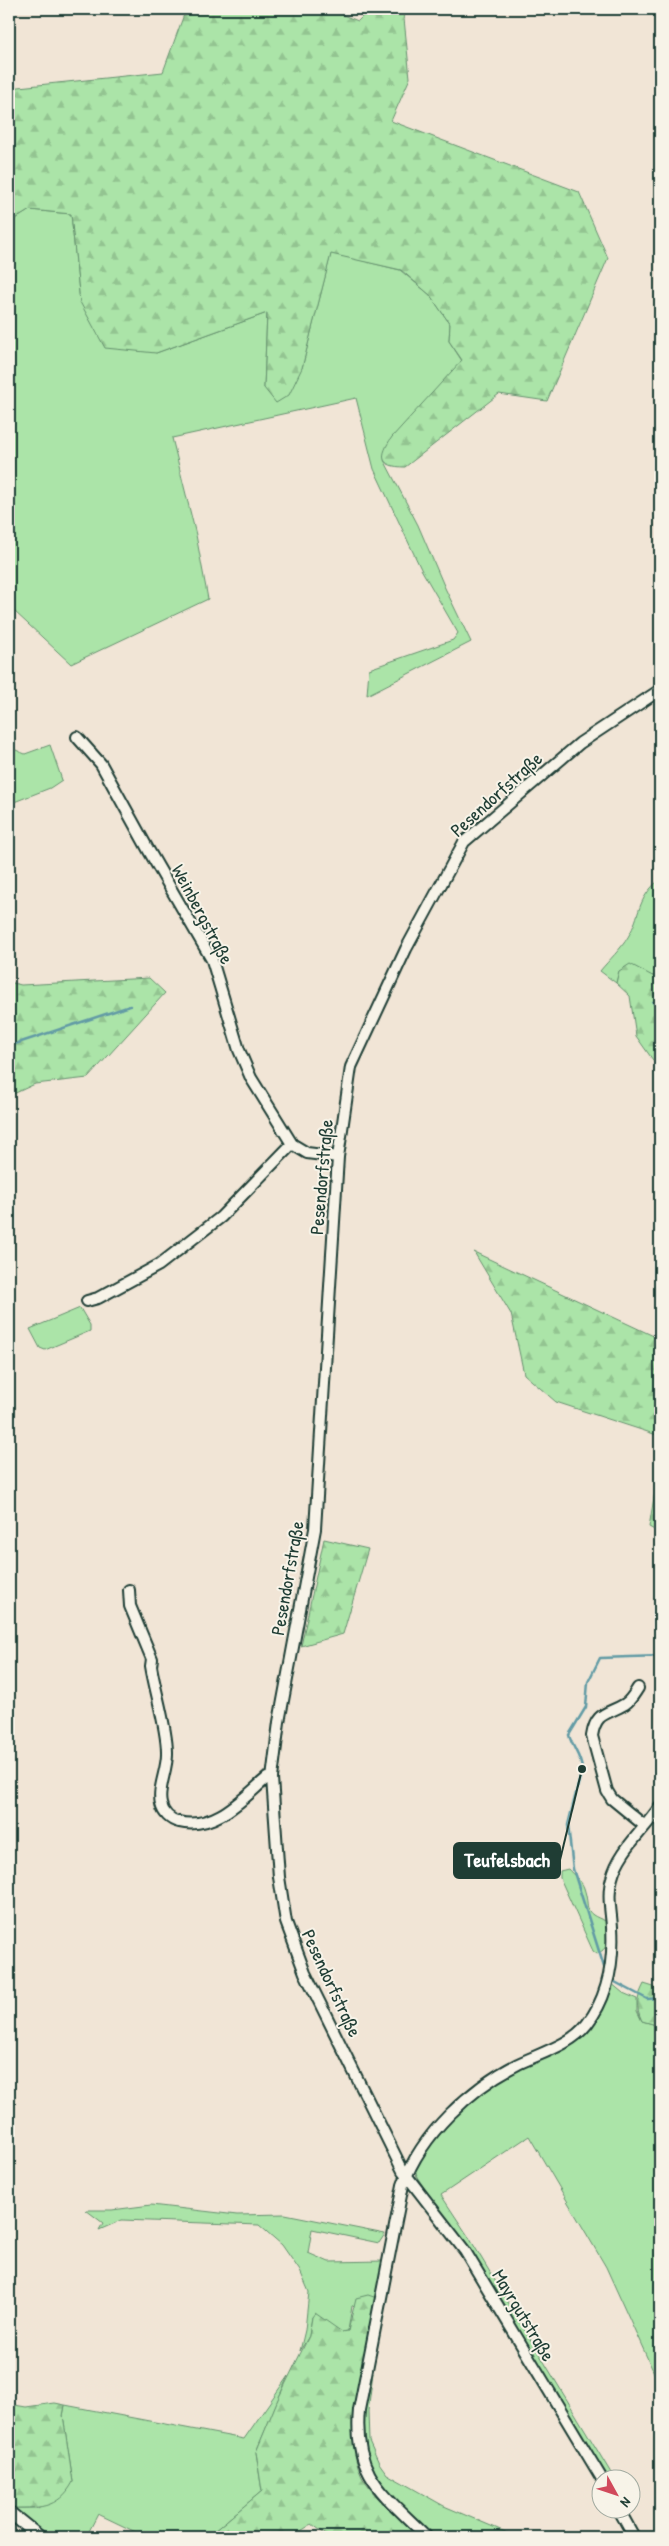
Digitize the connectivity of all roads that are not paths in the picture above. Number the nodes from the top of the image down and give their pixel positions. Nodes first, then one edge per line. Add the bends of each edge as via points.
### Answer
1 (660, 690) edge
2 (77, 737) dead end
3 (292, 1144) junction
4 (338, 1157) junction
5 (87, 1301) dead end
6 (129, 1590) dead end
7 (638, 1688) dead end
8 (272, 1778) junction
9 (660, 1806) edge
10 (645, 1826) junction
11 (406, 2176) junction
12 (595, 2468) edge
13 (9, 2512) edge
14 (624, 2518) edge
15 (40, 2537) edge
16 (427, 2537) edge
17 (634, 2537) edge

1 - 4 street, Pesendorfstraße via 580,743 464,842 406,948 351,1067
2 - 3 street, Weinbergstraße via 102,764 212,960 245,1064
3 - 4 street via 307,1152
3 - 5 street via 221,1218 159,1265
4 - 8 street, Pesendorfstraße via 315,1529 279,1722
6 - 8 street via 152,1659 168,1750 160,1795 164,1812 174,1821 183,1823 213,1818 234,1808 267,1778
7 - 10 street via 626,1703 601,1715 592,1736 607,1791
8 - 11 street, Pesendorfstraße via 279,1877 290,1936 305,1973
9 - 10 street
10 - 11 street via 623,1853 612,1877 609,1899 610,1970 592,2017 567,2041 516,2065 458,2108 428,2141
11 - 12 street, Mayrgutstraße via 470,2260
11 - 16 street via 359,2410 358,2439 362,2460 375,2485
13 - 15 street
14 - 17 street

